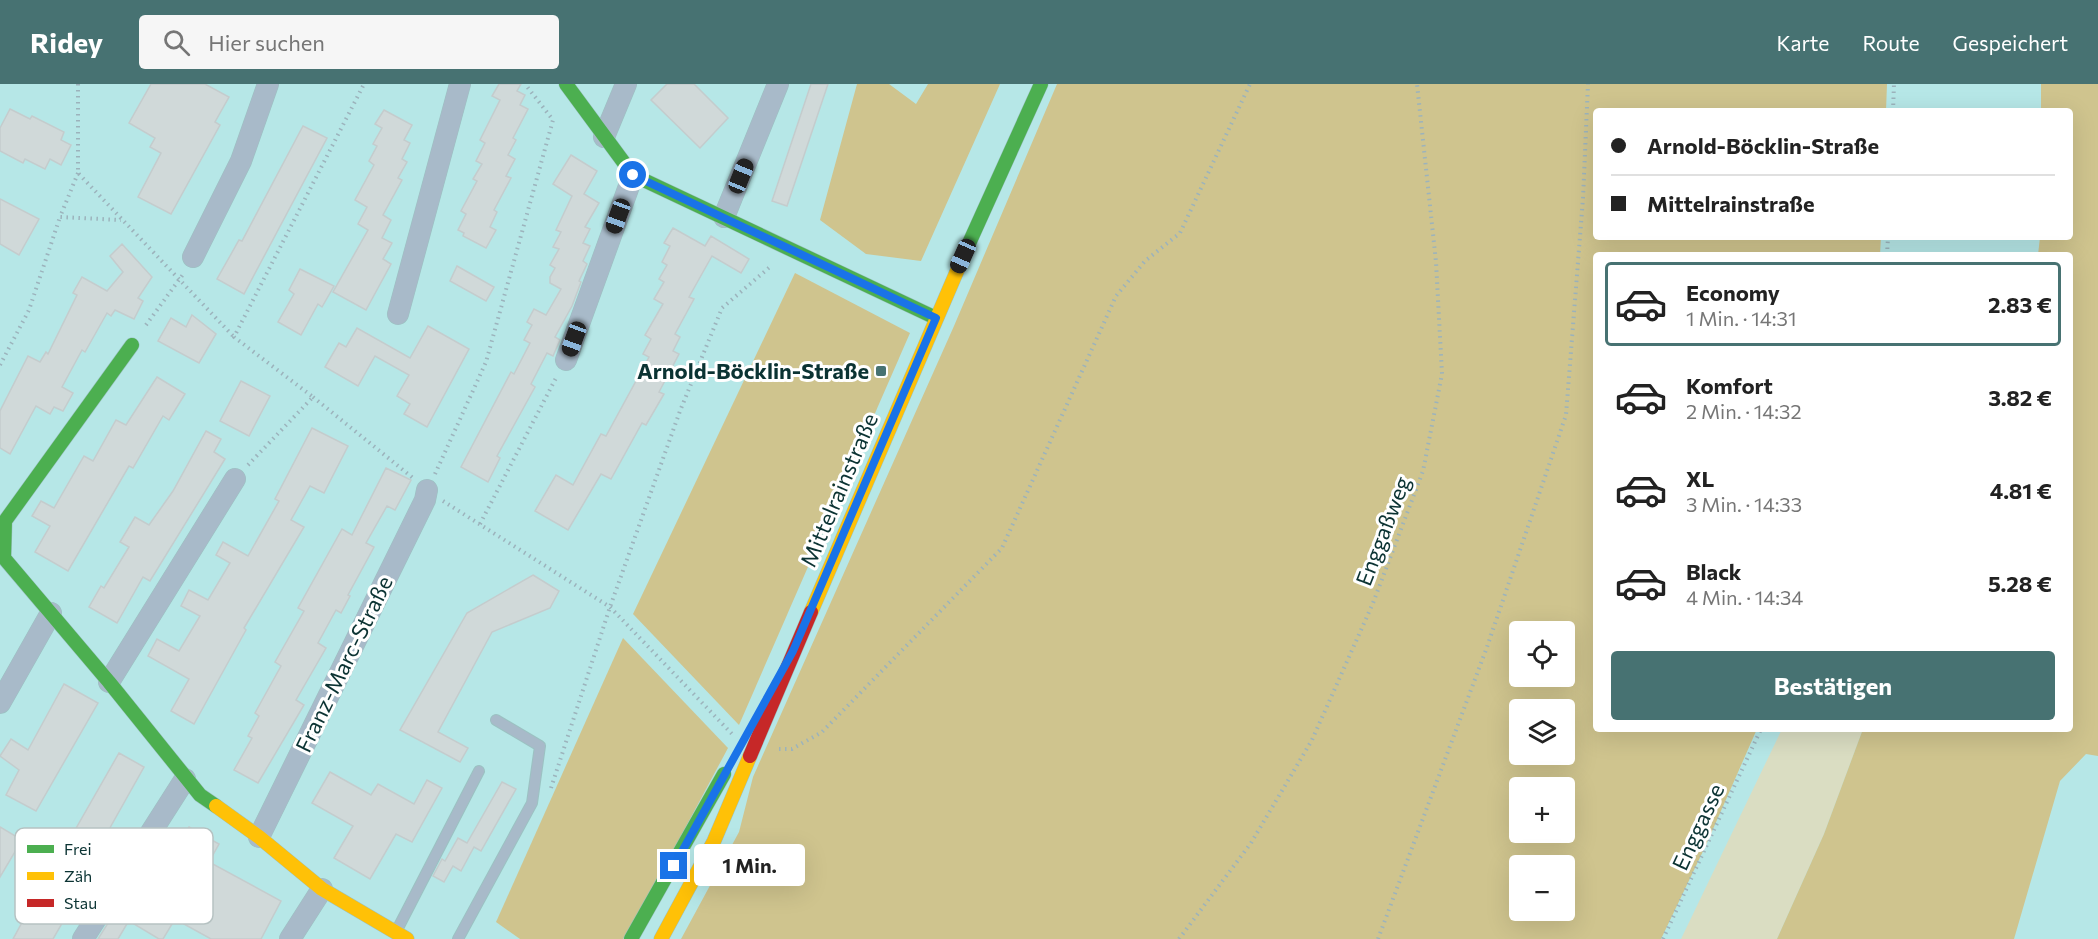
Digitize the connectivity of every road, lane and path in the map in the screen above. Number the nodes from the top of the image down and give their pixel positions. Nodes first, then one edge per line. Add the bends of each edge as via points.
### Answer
1 (78, 84) edge
2 (268, 84) edge
3 (364, 84) edge
4 (460, 84) edge
5 (525, 84) edge
6 (566, 84) edge
7 (626, 84) edge
8 (778, 84) edge
9 (1041, 84) edge
10 (1250, 84) edge
11 (1417, 84) edge
12 (1588, 84) edge
13 (1894, 84) edge
14 (1893, 108) edge
15 (604, 137) junction
16 (78, 173) junction
17 (633, 175) junction
18 (60, 218) junction
19 (724, 218) junction
20 (121, 220) junction
21 (193, 257) joint
22 (773, 264) dead end
23 (179, 281) junction
24 (398, 314) dead end
25 (936, 318) junction
26 (234, 337) junction
27 (132, 345) joint
28 (566, 360) joint
29 (0, 365) edge
30 (313, 397) junction
31 (235, 478) joint
32 (427, 490) junction
33 (480, 524) junction
34 (610, 607) junction
35 (51, 613) junction
36 (110, 682) junction
37 (0, 703) edge
38 (496, 720) dead end
39 (1760, 732) edge
40 (746, 746) junction
41 (729, 764) dead end
42 (479, 771) dead end
43 (185, 779) junction
44 (549, 793) dead end
45 (154, 828) edge
46 (259, 837) junction
47 (322, 889) junction
48 (93, 924) edge
49 (401, 936) edge
50 (83, 939) edge
51 (290, 939) edge
52 (458, 939) edge
53 (631, 939) edge
54 (661, 939) edge
55 (1179, 939) edge
56 (1378, 939) edge
57 (1663, 939) edge

1 - 16 path
2 - 21 street via 242,161
3 - 26 path
4 - 24 street
5 - 32 path via 553,120 486,362
6 - 15 street
7 - 15 street
8 - 19 street
9 - 25 street, Mittelrainstraße
10 - 40 path via 1180,233 1145,261 1116,296 1002,549 822,732 792,749
11 - 55 path, Enggaßweg via 1436,262 1442,374 1423,471 1373,603 1312,740 1251,843
12 - 56 path via 1566,415 1487,647
13 - 14 path
15 - 17 street
16 - 18 path
16 - 20 path
17 - 19 street
17 - 28 street
18 - 20 path
18 - 29 path via 29,310
19 - 25 street
20 - 23 path
21 - 23 path
22 - 34 path via 722,308 680,411
23 - 26 path
23 - 27 path
25 - 40 street, Mittelrainstraße via 793,651
26 - 30 path
27 - 35 street via 5,521 4,558
28 - 33 path
30 - 31 path
30 - 32 path
31 - 36 street
32 - 33 path
32 - 46 street, Franz-Marc-Straße
33 - 34 path
34 - 40 path
34 - 44 path
35 - 36 street
35 - 37 street
36 - 43 street
38 - 52 lane via 540,746 532,802
39 - 57 path, Enggasse
40 - 54 street, Mittelrainstraße via 714,841
41 - 53 street
42 - 49 lane
43 - 45 street
43 - 46 street via 200,795
46 - 47 street
47 - 49 street
47 - 51 street
48 - 50 street

